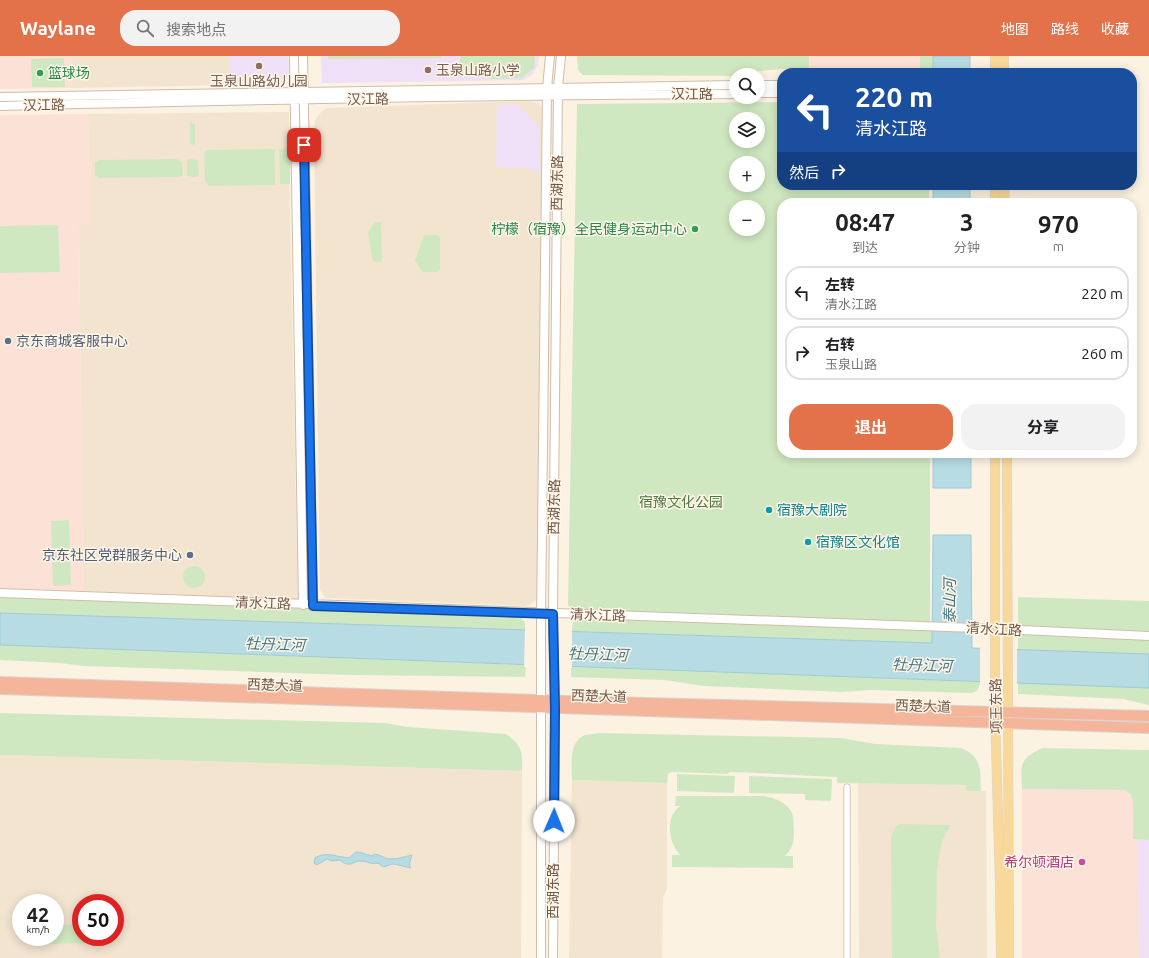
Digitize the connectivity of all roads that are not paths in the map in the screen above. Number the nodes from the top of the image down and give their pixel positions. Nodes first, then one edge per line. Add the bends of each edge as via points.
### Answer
1 (294, 56) edge
2 (303, 56) edge
3 (550, 56) edge
4 (561, 56) edge
5 (995, 56) edge
6 (1004, 56) edge
7 (995, 68) edge
8 (1004, 68) edge
9 (765, 85) edge
10 (777, 85) edge
11 (729, 86) edge
12 (547, 91) junction
13 (558, 91) junction
14 (765, 93) edge
15 (777, 93) edge
16 (729, 94) edge
17 (295, 96) junction
18 (304, 96) junction
19 (0, 98) edge
20 (0, 106) edge
21 (995, 458) edge
22 (1007, 458) edge
23 (0, 593) edge
24 (303, 605) junction
25 (313, 606) junction
26 (541, 613) junction
27 (553, 614) junction
28 (995, 629) junction
29 (1007, 630) junction
30 (1149, 636) edge
31 (0, 682) edge
32 (0, 689) edge
33 (540, 704) junction
34 (555, 704) junction
35 (995, 712) junction
36 (1008, 712) junction
37 (1149, 716) edge
38 (996, 723) junction
39 (1008, 723) junction
40 (1149, 728) edge
41 (847, 787) dead end
42 (541, 958) edge
43 (553, 958) edge
44 (847, 958) edge
45 (1001, 958) edge
46 (1009, 958) edge

1 - 17 street
2 - 18 street
3 - 12 street, 西湖东路
4 - 13 street, 西湖东路
5 - 7 main road
6 - 8 main road
9 - 10 street
11 - 13 street, 汉江路
12 - 13 street, 汉江路
12 - 18 street, 汉江路
12 - 26 street, 西湖东路
13 - 16 street, 汉江路
13 - 27 street, 西湖东路
14 - 15 street
17 - 18 street, 汉江路
17 - 19 street, 汉江路
17 - 20 street, 汉江路
17 - 24 street
18 - 25 street
21 - 28 main road, 项王东路
22 - 29 main road, 项王东路
23 - 24 street, 清水江路
24 - 25 street, 清水江路
25 - 26 street, 清水江路
26 - 27 street, 清水江路
26 - 33 street, 西湖东路
27 - 28 street, 清水江路
27 - 34 street, 西湖东路
28 - 29 street, 清水江路
28 - 35 main road, 项王东路
29 - 30 street, 清水江路
29 - 36 main road, 项王东路
31 - 33 highway, 西楚大道
32 - 33 highway, 西楚大道
33 - 34 highway, 西楚大道
33 - 42 street, 西湖东路
34 - 35 highway, 西楚大道
34 - 38 highway, 西楚大道
34 - 43 street, 西湖东路
35 - 36 highway, 西楚大道
35 - 38 main road, 项王东路
36 - 37 highway, 西楚大道
36 - 39 main road, 项王东路
38 - 39 highway, 西楚大道
38 - 45 main road, 项王东路
39 - 40 highway, 西楚大道
39 - 46 main road, 项王东路
41 - 44 street

